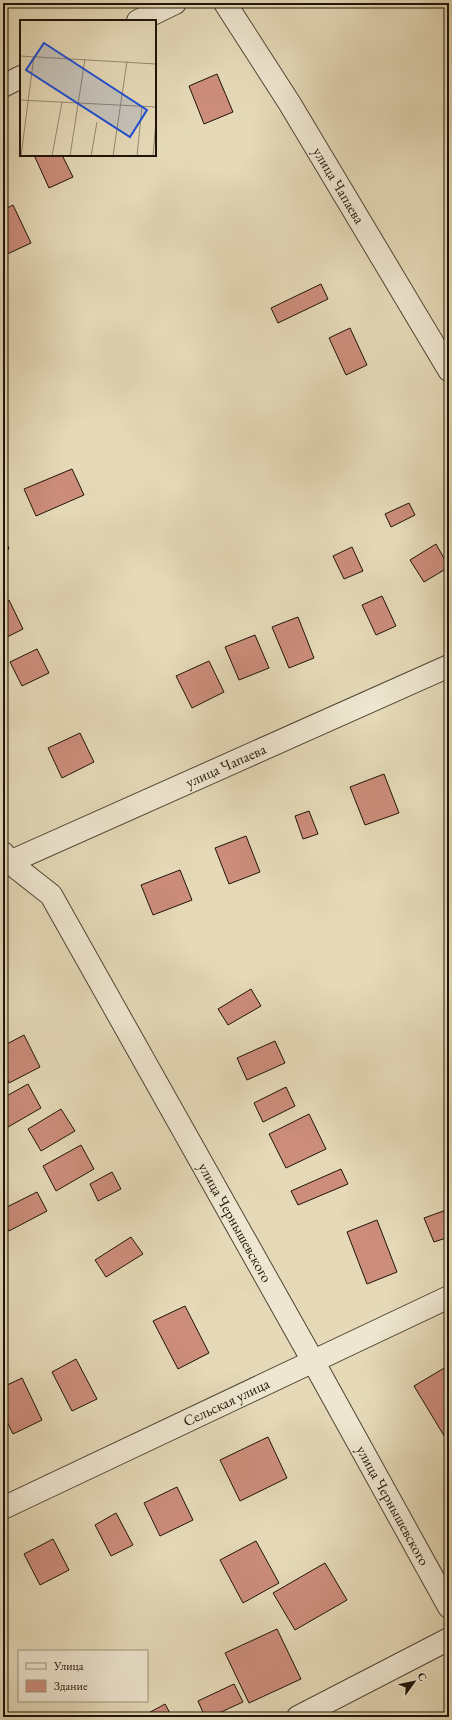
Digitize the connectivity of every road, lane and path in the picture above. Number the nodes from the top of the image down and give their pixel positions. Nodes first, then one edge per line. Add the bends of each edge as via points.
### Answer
1 (175, 3) edge
2 (225, 3) edge
3 (140, 20) edge
4 (20, 78) edge
5 (3, 86) edge
6 (449, 370) edge
7 (449, 666) edge
8 (5, 860) edge
9 (449, 1297) edge
10 (313, 1361) junction
11 (3, 1508) edge
12 (449, 1607) edge
13 (449, 1639) edge
14 (298, 1717) edge

1 - 3 street
2 - 6 street, улица Чапаева via 290,104
4 - 5 street
7 - 8 street, улица Чапаева
8 - 10 street, улица Чернышевского via 51,895
9 - 10 street, Сельская улица
10 - 11 street, Сельская улица
10 - 12 street, улица Чернышевского
13 - 14 street

